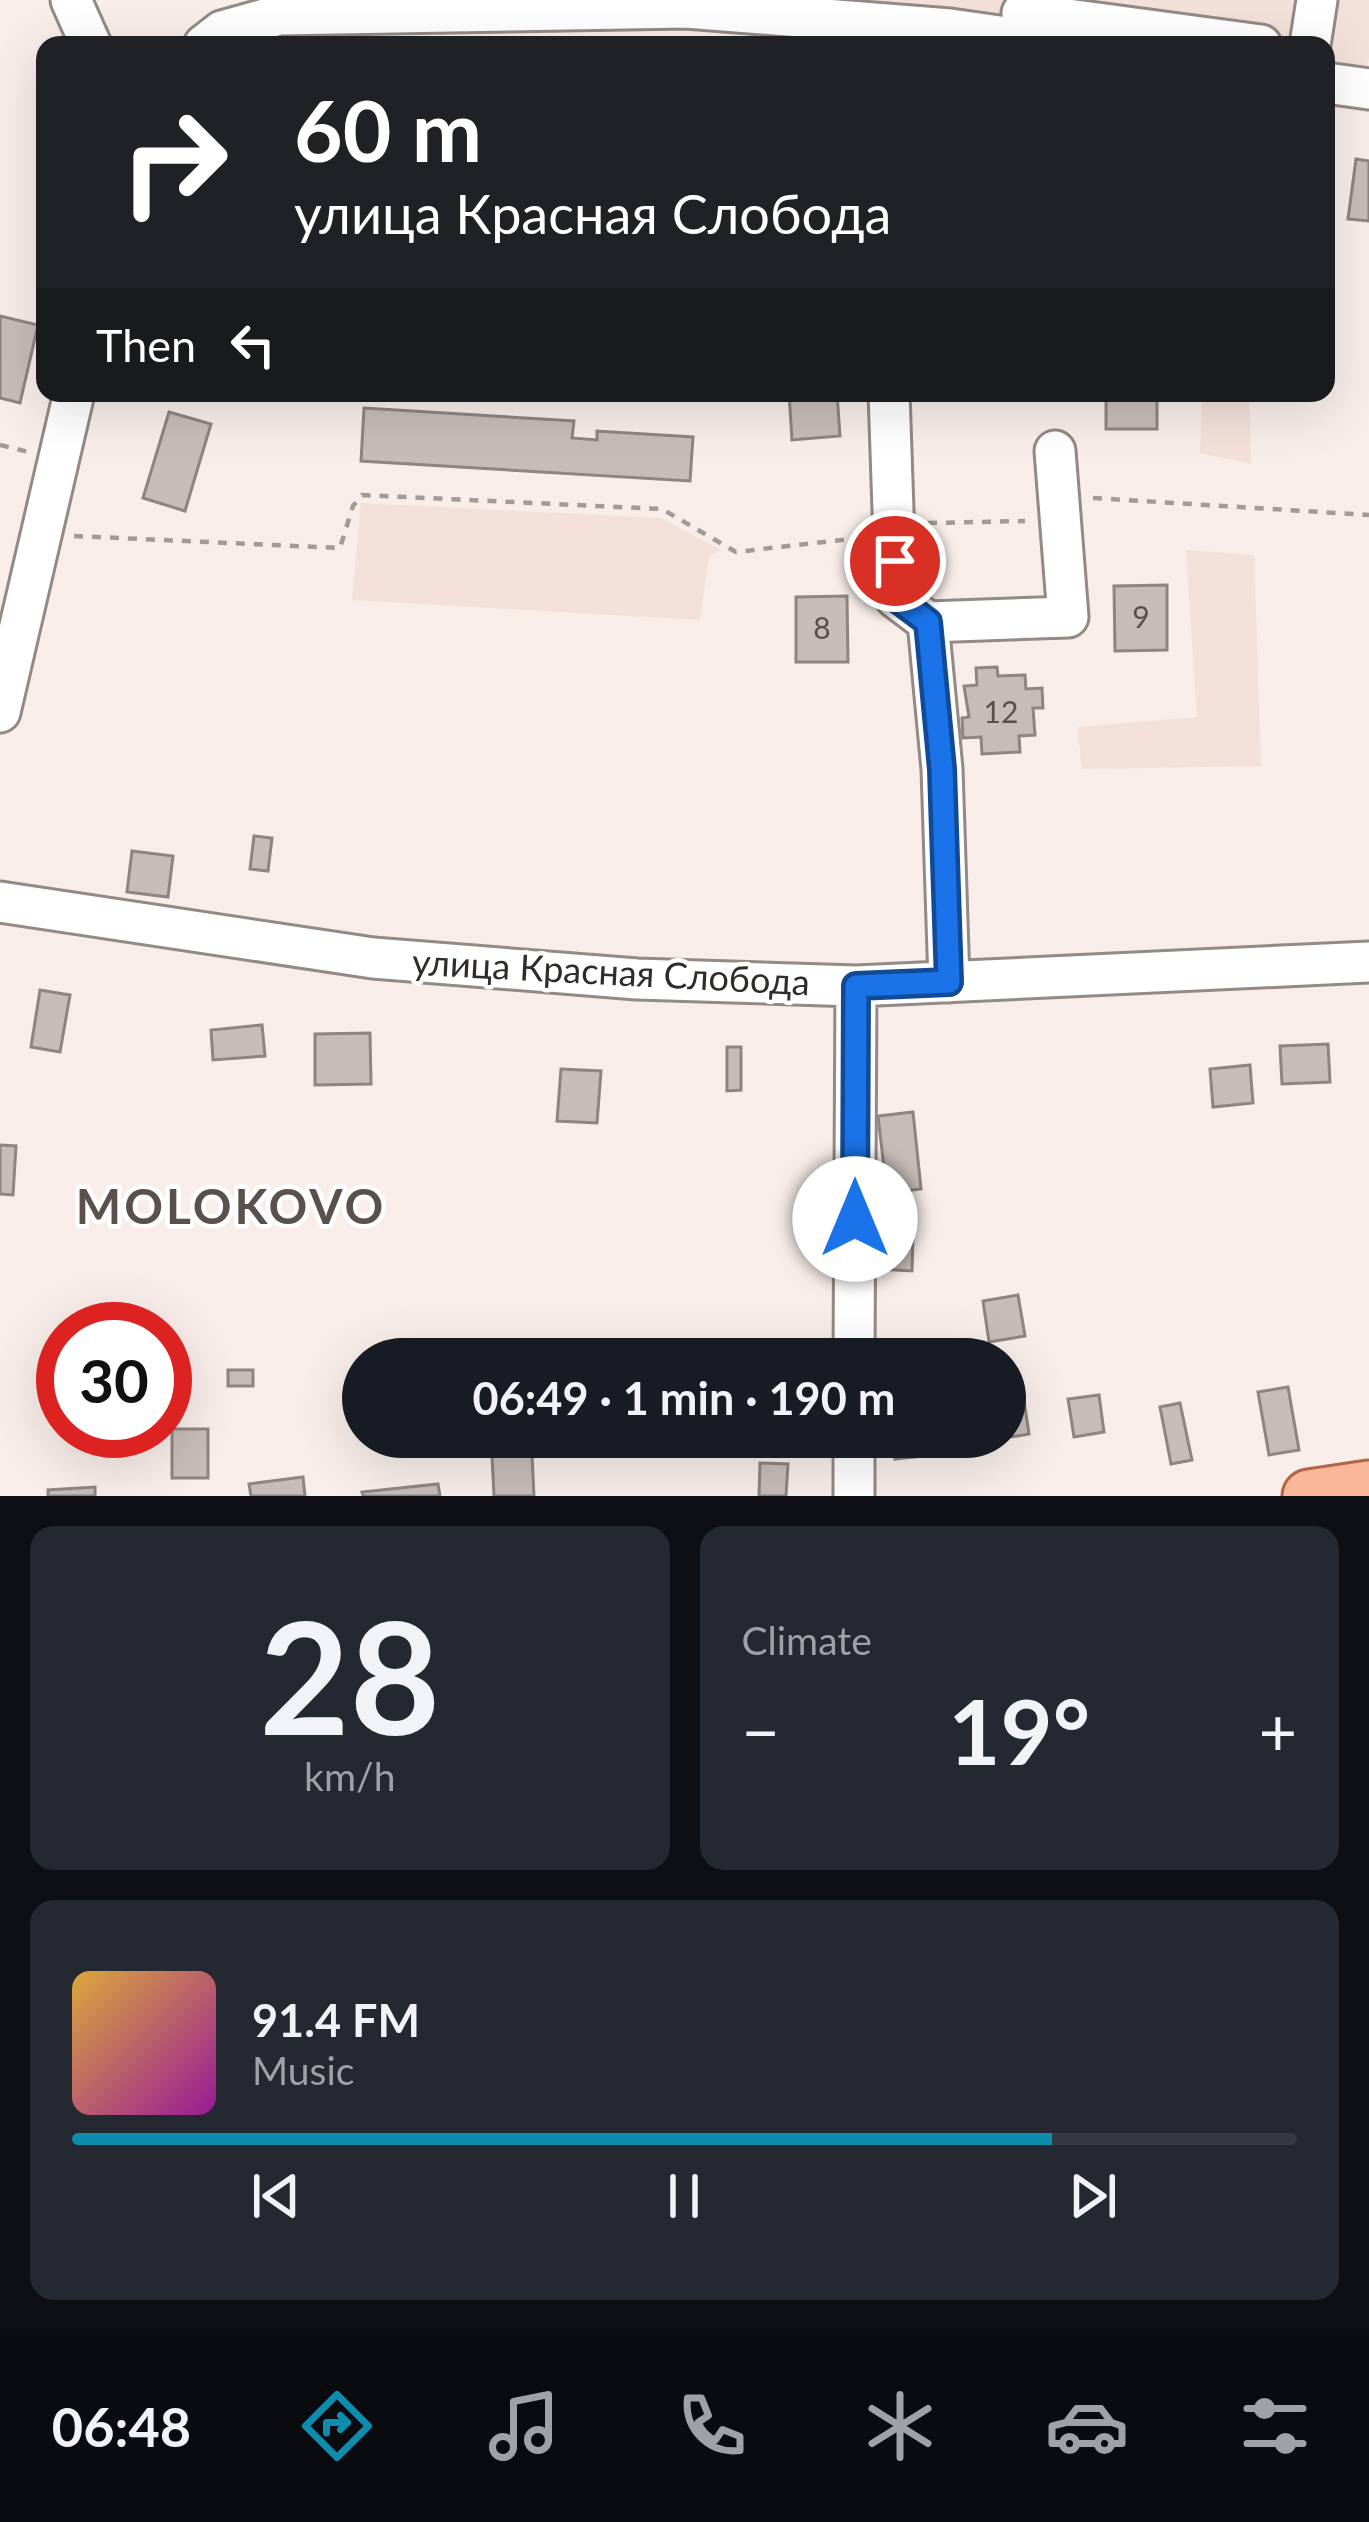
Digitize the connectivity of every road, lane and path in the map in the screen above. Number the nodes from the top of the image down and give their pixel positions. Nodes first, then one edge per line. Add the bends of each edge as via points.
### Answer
1 (70, 0) edge
2 (1317, 0) edge
3 (950, 12) edge
4 (803, 30) edge
5 (87, 36) edge
6 (216, 36) edge
7 (1031, 36) edge
8 (1194, 36) edge
9 (1311, 36) edge
10 (1335, 83) edge
11 (1369, 89) edge
12 (72, 402) edge
13 (889, 402) edge
14 (1055, 451) dead end
15 (1059, 508) junction
16 (1369, 515) edge
17 (894, 524) junction
18 (42, 535) junction
19 (928, 622) junction
20 (0, 712) edge
21 (0, 902) edge
22 (1369, 962) edge
23 (949, 982) junction
24 (856, 986) junction
25 (854, 1338) edge
26 (854, 1458) edge
27 (1369, 1487) edge
28 (854, 1496) edge
29 (1309, 1496) edge

1 - 5 street
2 - 9 street
3 - 4 street
3 - 7 street
3 - 8 street via 1001,10
4 - 6 street via 686,8 279,15
10 - 11 street
12 - 18 street
13 - 17 street
14 - 15 street
15 - 16 path
15 - 17 path
15 - 19 street via 1068,617
17 - 18 path via 856,539 747,552 727,549 662,509 362,495 340,548
17 - 19 street via 896,598
18 - 20 street
19 - 23 street
21 - 24 street, улица Красная Слобода via 373,958
22 - 23 street, улица Красная Слобода
23 - 24 street, улица Красная Слобода
24 - 25 street
26 - 28 street
27 - 29 main road

